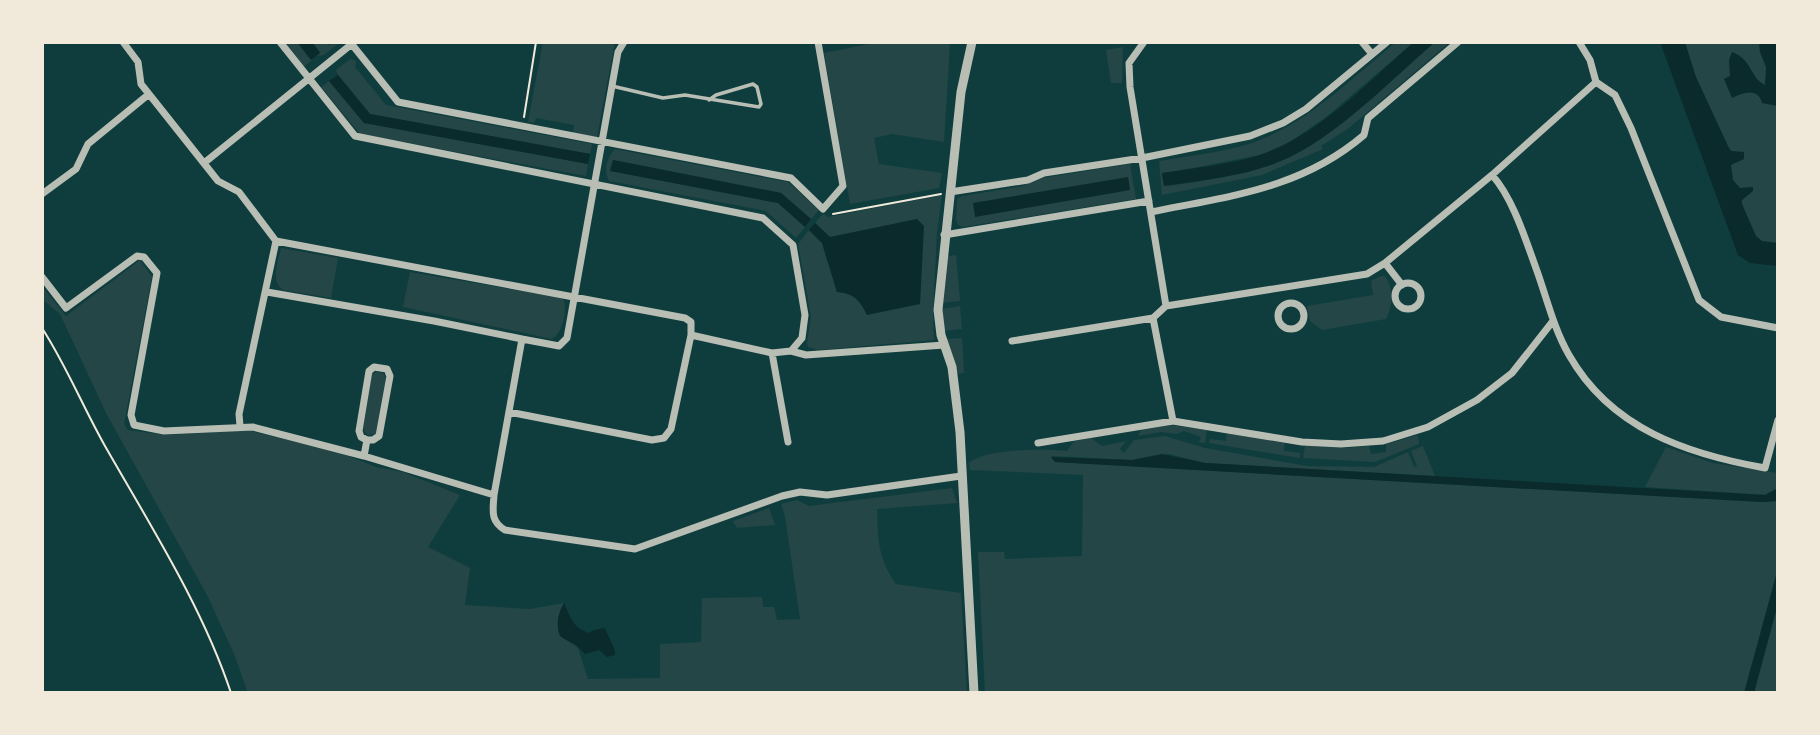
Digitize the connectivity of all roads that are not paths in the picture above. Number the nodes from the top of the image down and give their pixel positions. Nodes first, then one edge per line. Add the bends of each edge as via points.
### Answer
1 (123, 42) edge
2 (280, 42) edge
3 (624, 42) edge
4 (818, 42) edge
5 (972, 42) edge
6 (1144, 42) edge
7 (1362, 42) edge
8 (1387, 42) edge
9 (1458, 42) edge
10 (1579, 42) edge
11 (352, 43) edge
12 (1372, 54) junction
13 (309, 78) junction
14 (1596, 82) junction
15 (612, 86) junction
16 (149, 94) junction
17 (709, 100) junction
18 (601, 143) junction
19 (1142, 158) junction
20 (204, 163) junction
21 (1492, 175) junction
22 (595, 183) junction
23 (950, 192) junction
24 (42, 194) edge
25 (1149, 201) junction
26 (1151, 212) junction
27 (944, 235) junction
28 (276, 241) junction
29 (1385, 263) junction
30 (42, 277) edge
31 (1402, 285) dead end
32 (1285, 288) junction
33 (267, 292) junction
34 (575, 296) junction
35 (1289, 303) dead end
36 (1166, 306) junction
37 (1153, 318) junction
38 (1553, 321) junction
39 (1778, 328) edge
40 (691, 335) junction
41 (522, 339) junction
42 (1012, 341) dead end
43 (944, 345) junction
44 (791, 351) junction
45 (772, 352) junction
46 (509, 412) junction
47 (1778, 420) edge
48 (1173, 421) junction
49 (240, 426) junction
50 (367, 440) junction
51 (788, 442) dead end
52 (1038, 443) dead end
53 (364, 456) junction
54 (961, 476) junction
55 (494, 495) junction
56 (974, 693) edge

1 - 16 street via 138,62 142,85
2 - 13 street
3 - 15 street
4 - 18 street via 844,186 823,209 791,178
5 - 23 street via 961,92
6 - 19 street via 1129,64
7 - 12 street
8 - 12 street
9 - 26 street via 1368,118 1364,135 1322,166 1272,187
10 - 14 street
11 - 13 street
11 - 18 street via 398,102
12 - 19 street via 1306,109 1273,127 1236,140
13 - 20 street
13 - 22 street via 355,136
14 - 21 street
14 - 39 street via 1615,95 1631,128 1699,300 1721,317
15 - 17 lane via 663,98 685,95
15 - 18 street
16 - 20 street
16 - 24 street via 88,144 76,169
17 - 17 lane via 759,107 761,104 753,84
18 - 22 street
19 - 23 street
19 - 25 street
20 - 28 street via 218,181 239,192
21 - 29 street
21 - 38 street via 1516,219
22 - 34 street
22 - 44 street via 763,218 793,245 805,315 802,338
23 - 27 street
25 - 26 street
25 - 27 street
26 - 36 street
27 - 43 street via 938,310
28 - 33 street
28 - 34 street
29 - 31 street
29 - 32 street via 1367,274
30 - 49 street via 66,308 137,256 144,257 157,273 131,415 134,425 164,431
32 - 35 street
32 - 36 street
33 - 41 street
33 - 49 street
34 - 40 street via 685,317 691,322
34 - 41 street via 567,338 559,346
36 - 37 street
37 - 42 street
37 - 48 street
38 - 47 street via 1590,386 1628,420 1664,441 1765,468
38 - 48 street via 1512,373 1478,400 1428,426 1383,441 1303,442
40 - 45 street
40 - 46 street via 671,429 664,438 652,440
41 - 46 street
43 - 44 street via 806,355
43 - 54 street via 952,367
44 - 45 street
45 - 51 street
46 - 55 street
48 - 52 street
49 - 53 street
50 - 50 street via 359,431 369,371 381,367 390,376 379,436
50 - 53 street
53 - 55 street
54 - 55 street via 827,495 800,492 782,496 635,550 505,530 492,517
54 - 56 street

